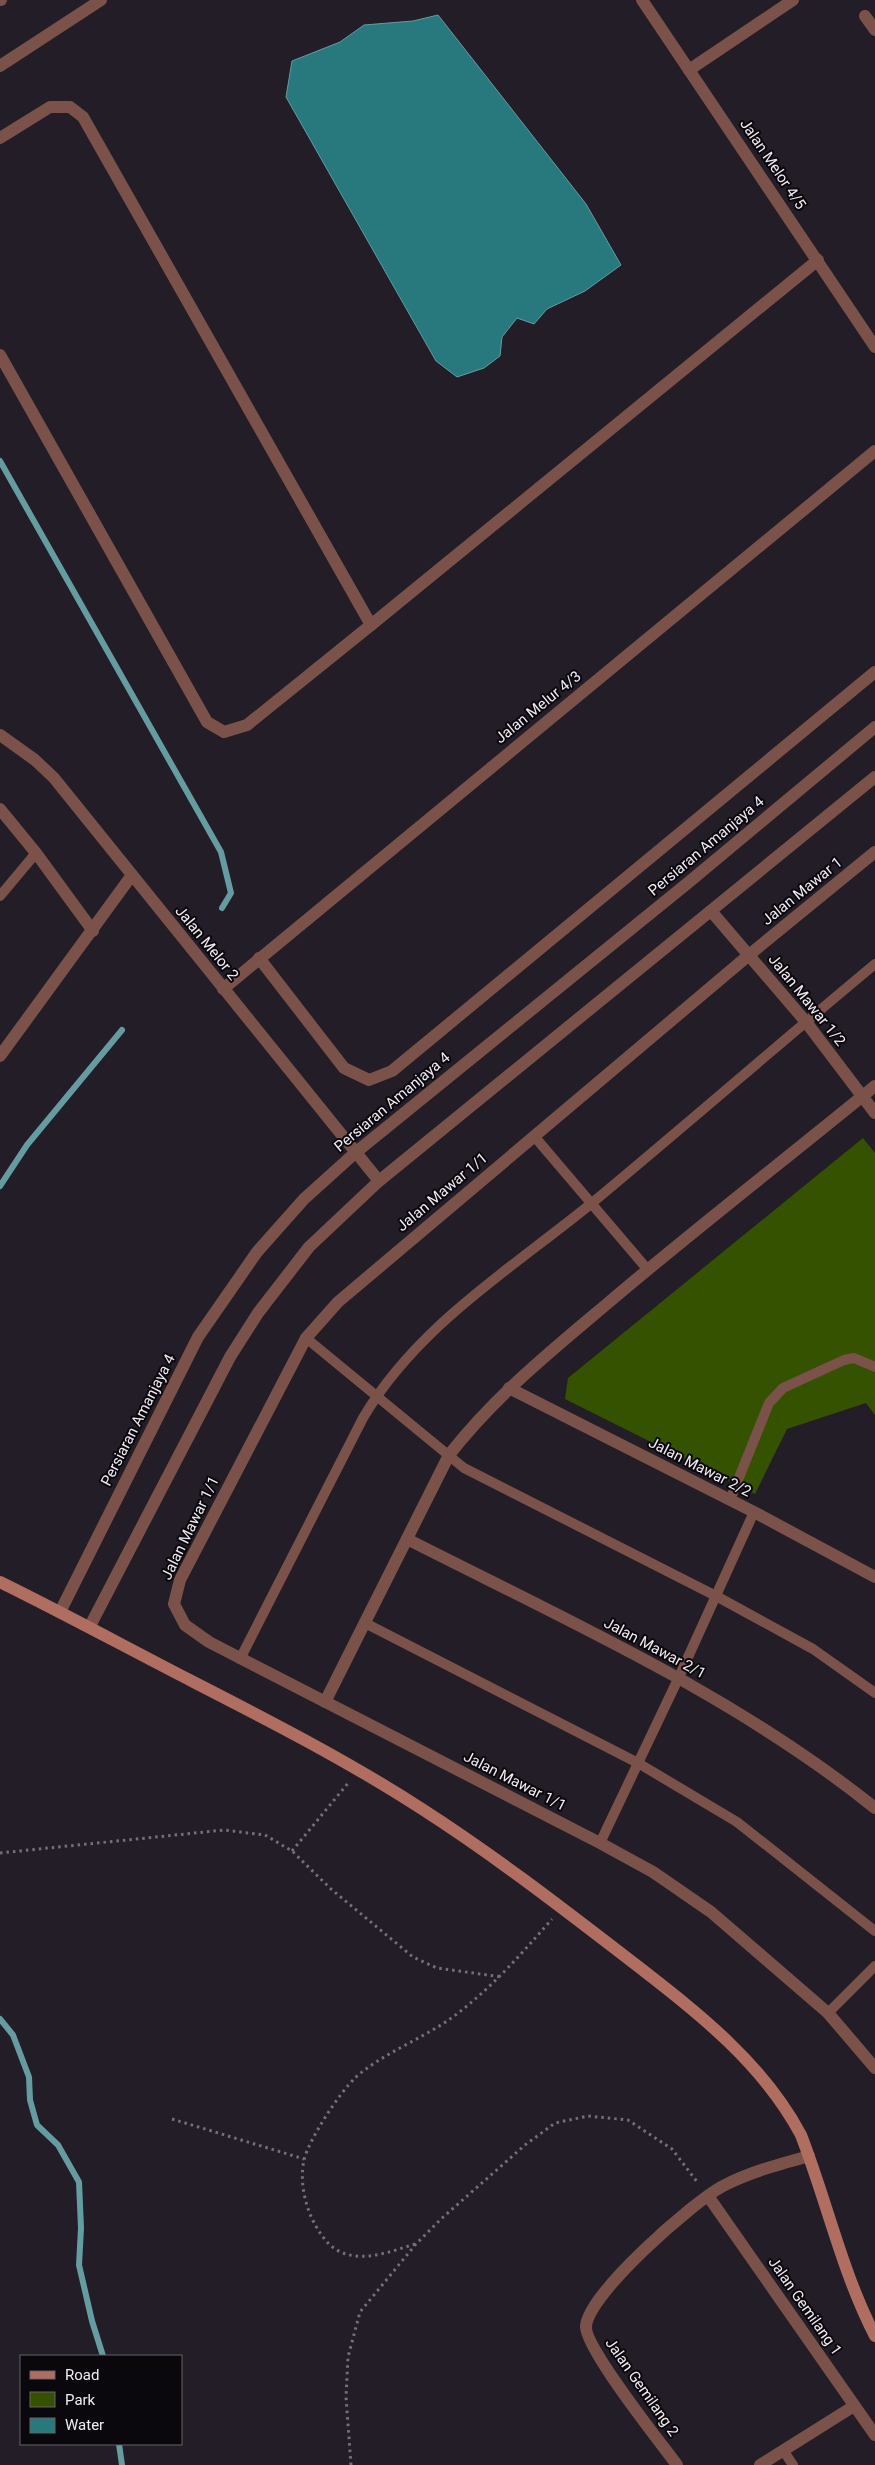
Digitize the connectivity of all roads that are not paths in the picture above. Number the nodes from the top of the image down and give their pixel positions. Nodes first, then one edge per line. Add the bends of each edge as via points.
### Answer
1 (100, 0) edge
2 (642, 0) edge
3 (793, 0) edge
4 (865, 16) dead end
5 (875, 30) edge
6 (0, 66) edge
7 (689, 70) junction
8 (0, 138) edge
9 (818, 260) junction
10 (875, 347) edge
11 (0, 355) edge
12 (875, 451) edge
13 (371, 625) junction
14 (875, 672) edge
15 (875, 727) edge
16 (0, 735) edge
17 (875, 776) edge
18 (0, 809) edge
19 (875, 852) edge
20 (36, 853) junction
21 (132, 875) junction
22 (0, 896) edge
23 (711, 911) junction
24 (93, 932) junction
25 (749, 955) junction
26 (259, 958) junction
27 (875, 964) edge
28 (223, 989) junction
29 (806, 1022) junction
30 (0, 1056) edge
31 (875, 1086) edge
32 (863, 1096) junction
33 (875, 1113) edge
34 (534, 1136) junction
35 (355, 1153) junction
36 (379, 1181) junction
37 (592, 1203) junction
38 (648, 1270) junction
39 (306, 1338) junction
40 (875, 1367) edge
41 (509, 1388) junction
42 (376, 1395) junction
43 (449, 1454) junction
44 (730, 1500) junction
45 (754, 1512) junction
46 (407, 1540) junction
47 (874, 1575) edge
48 (0, 1582) edge
49 (716, 1596) junction
50 (60, 1612) junction
51 (365, 1623) junction
52 (90, 1626) junction
53 (240, 1659) junction
54 (679, 1677) junction
55 (875, 1693) edge
56 (325, 1702) junction
57 (638, 1763) junction
58 (875, 1808) edge
59 (600, 1842) junction
60 (875, 1931) edge
61 (875, 1966) edge
62 (828, 2013) junction
63 (875, 2068) edge
64 (809, 2156) junction
65 (708, 2196) junction
66 (875, 2336) edge
67 (854, 2406) junction
68 (875, 2435) edge
69 (783, 2450) junction
70 (677, 2465) edge
71 (760, 2465) edge
72 (793, 2465) edge

1 - 6 street
2 - 7 street, Jalan Melor 4/5
3 - 7 street
4 - 5 street
7 - 9 street, Jalan Melor 4/5
8 - 13 street via 50,107 70,107 82,118
9 - 10 street, Jalan Melor 4/5
9 - 13 street
11 - 13 street via 207,722 224,732 247,725
12 - 26 street, Jalan Melur 4/3
14 - 26 street via 392,1071 369,1080 344,1068
15 - 35 street, Persiaran Amanjaya 4
16 - 21 street, Jalan Melor 2 via 54,778
17 - 23 street
18 - 20 street
19 - 25 street, Jalan Mawar 1
20 - 22 lane
20 - 24 street
21 - 24 street
21 - 28 street, Jalan Melor 2
23 - 25 street, Jalan Mawar 1/2
23 - 36 street
24 - 30 street
25 - 29 street, Jalan Mawar 1/2
25 - 34 street, Jalan Mawar 1/1
26 - 28 street, Jalan Melur 4/3
27 - 29 lane
28 - 35 street, Jalan Melor 2
29 - 32 street, Jalan Mawar 1/2
29 - 37 lane
31 - 32 street
32 - 33 street, Jalan Mawar 1/2
32 - 38 street
34 - 37 lane
34 - 39 street, Jalan Mawar 1/1 via 338,1302
35 - 36 street, Jalan Melor 2
35 - 50 street, Persiaran Amanjaya 4 via 304,1199 257,1252 198,1337
36 - 52 street via 309,1247 258,1313 234,1350
37 - 38 lane
37 - 42 lane via 441,1323
38 - 41 street
39 - 42 lane
39 - 53 street, Jalan Mawar 1/1 via 180,1580 174,1604 185,1625
40 - 44 lane via 854,1358 844,1360 776,1394 769,1403
41 - 43 street
41 - 44 street, Jalan Mawar 2/2
42 - 43 lane
42 - 53 lane
43 - 46 street
43 - 49 lane via 464,1468
44 - 45 street, Jalan Mawar 2/2
45 - 47 street, Jalan Mawar 2/2
45 - 49 lane
46 - 51 street
46 - 54 street, Jalan Mawar 2/1
48 - 50 main road
49 - 54 lane
49 - 55 lane via 813,1649
50 - 52 main road
51 - 56 street
51 - 57 lane
52 - 64 main road via 358,1771 460,1834 562,1907 718,2031 742,2054 791,2116
53 - 56 street, Jalan Mawar 1/1
54 - 57 lane
54 - 58 street, Jalan Mawar 2/1 via 757,1723
56 - 59 street, Jalan Mawar 1/1
57 - 59 lane
57 - 60 lane via 738,1822
59 - 62 street, Jalan Mawar 1/1 via 653,1872 710,1912
61 - 62 lane
62 - 63 street, Jalan Mawar 1/1
64 - 65 street via 749,2174
64 - 66 main road via 842,2258
65 - 67 street, Jalan Gemilang 1
65 - 70 street, Jalan Gemilang 2 via 668,2226 613,2284 592,2312 586,2326 589,2339 602,2361
67 - 68 street, Jalan Gemilang 1
67 - 69 street
69 - 71 street
69 - 72 lane

